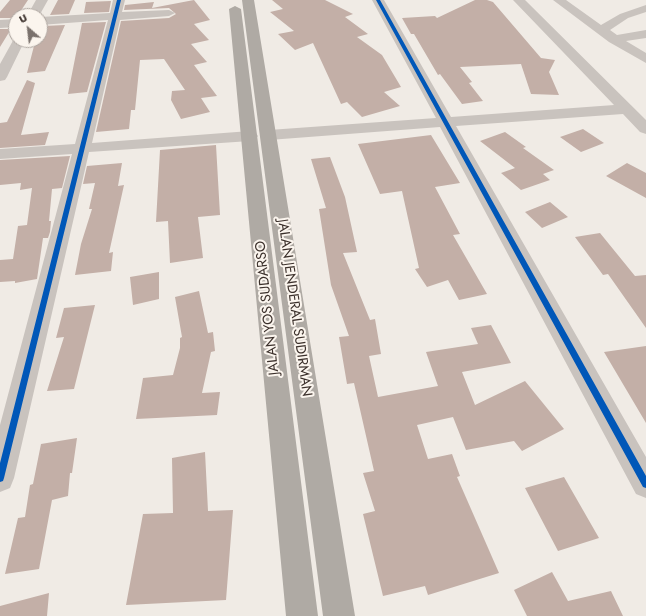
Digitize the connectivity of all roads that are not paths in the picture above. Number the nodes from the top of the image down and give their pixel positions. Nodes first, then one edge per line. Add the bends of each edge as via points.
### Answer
1 (234, 0) edge
2 (248, 0) edge
3 (378, 0) edge
4 (519, 0) edge
5 (559, 0) edge
6 (117, 8) edge
7 (646, 8) edge
8 (168, 13) dead end
9 (48, 20) edge
10 (601, 30) junction
11 (646, 34) edge
12 (614, 39) junction
13 (15, 48) edge
14 (646, 59) edge
15 (0, 77) edge
16 (626, 109) junction
17 (447, 123) junction
18 (646, 129) edge
19 (260, 136) junction
20 (83, 148) junction
21 (0, 154) edge
22 (0, 478) edge
23 (646, 484) edge
24 (302, 616) edge
25 (339, 616) edge

1 - 19 highway, JALAN YOS SUDARSO
2 - 19 highway, JALAN JENDERAL SUDIRMAN
3 - 17 street
4 - 16 street
5 - 10 street
6 - 8 street
6 - 9 street
6 - 20 street
7 - 10 street via 624,16
10 - 12 street
11 - 12 street
12 - 14 street
13 - 15 street
16 - 17 street
16 - 18 street
17 - 19 street
17 - 23 street
19 - 20 street
19 - 24 highway, JALAN YOS SUDARSO
19 - 25 highway, JALAN JENDERAL SUDIRMAN
20 - 21 street
20 - 22 street

